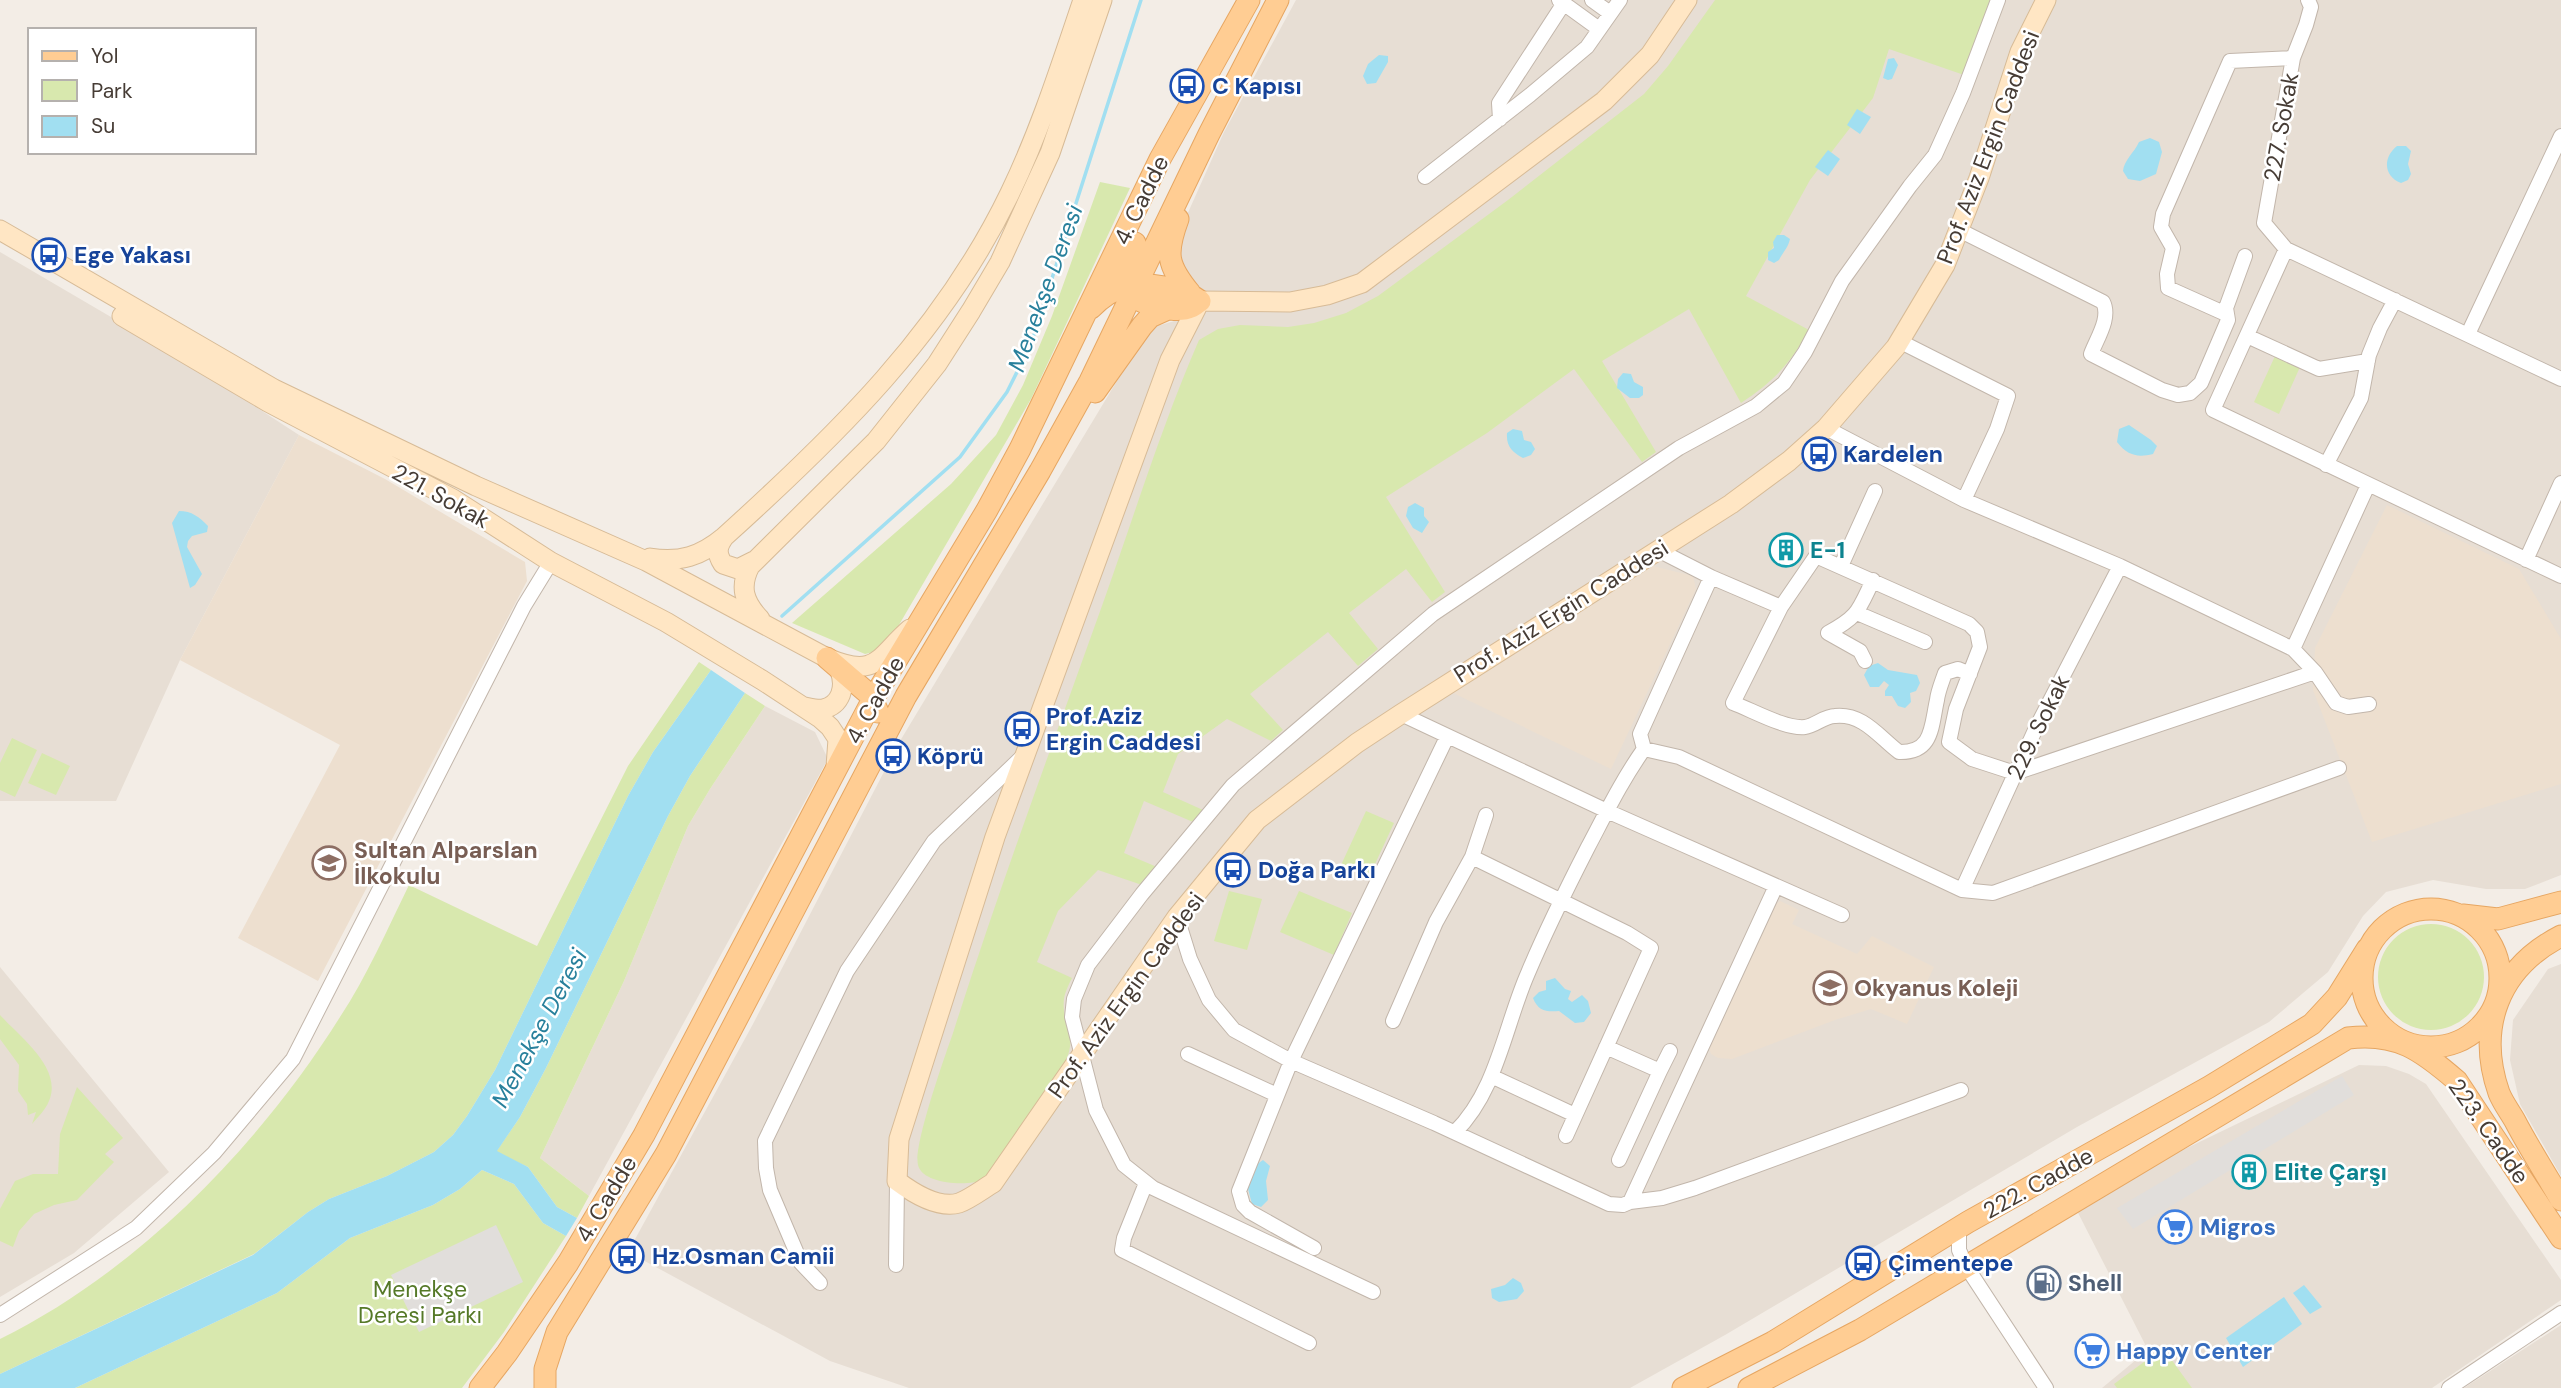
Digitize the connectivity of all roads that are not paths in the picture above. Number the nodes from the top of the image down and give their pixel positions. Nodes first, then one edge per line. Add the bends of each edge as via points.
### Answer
1 (1083, 0) edge
2 (1102, 0) edge
3 (1249, 0) edge
4 (1278, 0) edge
5 (1592, 0) edge
6 (1620, 0) edge
7 (1687, 0) edge
8 (1997, 0) edge
9 (2046, 0) edge
10 (2308, 0) edge
11 (1562, 1) edge
12 (1610, 13) junction
13 (1600, 29) junction
14 (2293, 58) junction
15 (1500, 119) junction
16 (1175, 133) junction
17 (2561, 138) edge
18 (1198, 156) junction
19 (1425, 177) dead end
20 (0, 230) edge
21 (1959, 230) junction
22 (0, 244) edge
23 (2286, 249) junction
24 (2245, 256) dead end
25 (1130, 289) junction
26 (1195, 297) junction
27 (2395, 300) junction
28 (1170, 308) junction
29 (1087, 312) junction
30 (2225, 313) junction
31 (2468, 334) junction
32 (2247, 336) junction
33 (1899, 341) junction
34 (2368, 361) junction
35 (2561, 379) edge
36 (1826, 428) junction
37 (1048, 456) junction
38 (2326, 465) junction
39 (2561, 483) edge
40 (2368, 485) junction
41 (1875, 491) dead end
42 (1964, 500) junction
43 (724, 537) junction
44 (1658, 550) junction
45 (633, 555) junction
46 (2526, 560) junction
47 (754, 561) junction
48 (551, 562) junction
49 (1840, 566) junction
50 (2120, 566) junction
51 (2561, 576) edge
52 (1711, 577) junction
53 (1872, 580) junction
54 (1781, 607) junction
55 (1857, 613) junction
56 (919, 622) junction
57 (768, 626) junction
58 (1925, 642) dead end
59 (2293, 649) junction
60 (1865, 661) dead end
61 (834, 665) junction
62 (2315, 672) junction
63 (1970, 674) junction
64 (873, 699) junction
65 (2369, 704) dead end
66 (804, 707) junction
67 (1401, 714) junction
68 (1447, 737) junction
69 (1644, 749) junction
70 (1023, 756) junction
71 (2339, 768) dead end
72 (2015, 773) junction
73 (832, 778) junction
74 (849, 804) junction
75 (1607, 811) junction
76 (1486, 815) dead end
77 (1472, 857) junction
78 (1776, 886) junction
79 (1962, 890) junction
80 (1561, 901) junction
81 (2561, 902) edge
82 (1842, 915) dead end
83 (2460, 915) junction
84 (1177, 918) junction
85 (2561, 936) edge
86 (2367, 949) junction
87 (2494, 1006) junction
88 (1392, 1021) dead end
89 (2401, 1041) junction
90 (1606, 1047) junction
91 (1670, 1051) dead end
92 (1188, 1054) dead end
93 (1083, 1056) junction
94 (1292, 1061) junction
95 (1660, 1071) junction
96 (1491, 1076) junction
97 (1962, 1090) dead end
98 (1277, 1095) junction
99 (1575, 1115) junction
100 (1455, 1132) junction
101 (1566, 1136) dead end
102 (1619, 1160) dead end
103 (897, 1181) junction
104 (1146, 1182) junction
105 (2561, 1200) edge
106 (1630, 1202) junction
107 (1959, 1228) junction
108 (2561, 1238) edge
109 (1314, 1248) dead end
110 (896, 1265) dead end
111 (1966, 1266) junction
112 (820, 1283) dead end
113 (1373, 1292) dead end
114 (2561, 1313) edge
115 (0, 1315) edge
116 (1309, 1343) dead end
117 (480, 1388) edge
118 (545, 1388) edge
119 (1683, 1388) edge
120 (1749, 1388) edge
121 (2046, 1388) edge
122 (2449, 1388) edge

1 - 43 street via 1028,154 1003,207 949,297 874,394
2 - 47 street via 1050,152 1000,262 971,311 917,391 876,441
3 - 16 main road, 4. Cadde
4 - 18 main road, 4. Cadde
5 - 12 street
6 - 12 street
7 - 26 street via 1650,55 1604,100 1362,284 1290,302
8 - 93 street via 1935,155 1842,281 1784,383 1756,406 1679,448 1433,614 1233,785 1088,965 1072,1017
9 - 21 street, Prof. Aziz Ergin Caddesi via 2020,52
10 - 14 street, 227. Sokak via 2311,7
11 - 13 street
11 - 15 street via 1499,103
12 - 13 street
13 - 15 street via 1587,47
14 - 23 street, 227. Sokak via 2264,223
14 - 30 street via 2230,61 2164,214 2161,227 2174,248 2168,288
15 - 19 street
16 - 25 main road via 1168,172 1124,266 1121,282
16 - 29 main road, 4. Cadde
17 - 31 street
18 - 25 main road, 4. Cadde
18 - 26 main road via 1169,250 1175,274
20 - 45 street via 274,389
21 - 30 street via 2103,302 2106,317 2091,354 2178,395 2190,393 2200,383 2228,320
21 - 33 street, Prof. Aziz Ergin Caddesi via 1945,265
22 - 48 street, 221. Sokak via 268,402 453,499
23 - 27 street
23 - 32 street
24 - 30 street
25 - 26 main road
25 - 28 main road via 1142,303
25 - 29 main road via 1106,294
25 - 37 main road, 4. Cadde via 1090,381
26 - 28 main road via 1189,308
26 - 70 street
27 - 31 street
27 - 34 street
28 - 37 main road via 1142,326
29 - 56 main road, 4. Cadde via 987,510
31 - 35 street
32 - 34 street via 2319,369
32 - 38 street via 2213,411
33 - 36 street, Prof. Aziz Ergin Caddesi
33 - 42 street via 2008,396
34 - 38 street via 2361,398
36 - 42 street
36 - 44 street, Prof. Aziz Ergin Caddesi via 1731,504
37 - 74 main road, 4. Cadde via 906,696
38 - 40 street
39 - 46 street
40 - 46 street
40 - 59 street
41 - 49 street
42 - 50 street
43 - 45 street via 708,550 680,560
43 - 47 street via 717,549 723,564 738,569
44 - 52 street
44 - 67 street, Prof. Aziz Ergin Caddesi
45 - 57 street
46 - 51 street
47 - 57 street via 744,576 744,594
48 - 66 street, 221. Sokak via 676,628
48 - 115 street via 524,606 293,1059 214,1153 136,1228
49 - 53 street
49 - 54 street via 1816,556
50 - 59 street
50 - 72 street, 229. Sokak
52 - 54 street
52 - 69 street via 1640,734
53 - 55 street
53 - 63 street via 1969,624 1977,632 1980,646
54 - 63 street via 1733,703 1788,725 1806,727 1834,716 1851,718 1871,727 1899,752 1913,752 1930,734 1945,673 1958,669
55 - 58 street
55 - 60 street via 1828,633 1860,651
56 - 61 street via 881,659 866,666
56 - 64 main road, 4. Cadde
57 - 61 street
59 - 62 street
61 - 64 main road
61 - 66 street via 844,686 842,695 823,709
62 - 65 street via 2336,703 2348,707
62 - 72 street
63 - 72 street via 1949,742 1972,758
64 - 73 main road, 4. Cadde
64 - 74 main road via 878,722
66 - 73 street, 221. Sokak via 830,727 838,740
67 - 68 street
67 - 84 street, Prof. Aziz Ergin Caddesi via 1257,820
68 - 75 street
68 - 94 street
69 - 75 street
69 - 79 street via 1679,757
70 - 103 street via 900,1139
70 - 112 street via 934,841 855,960 765,1141 770,1190 802,1263
71 - 79 street via 1993,893
72 - 79 street, 229. Sokak
73 - 117 main road, 4. Cadde via 645,1135 568,1263
74 - 118 main road, 4. Cadde via 666,1154 557,1332 545,1369
75 - 78 street
75 - 80 street
76 - 77 street
77 - 80 street
77 - 88 street via 1436,922
78 - 82 street
78 - 106 street
80 - 90 street via 1651,948
80 - 96 street via 1527,975
81 - 83 main road via 2498,919
83 - 86 main road via 2439,909 2396,917
83 - 87 main road via 2478,927 2499,964 2500,986
84 - 93 street, Prof. Aziz Ergin Caddesi
84 - 94 street via 1209,1000 1234,1030
85 - 87 main road via 2541,946 2515,971
86 - 89 main road via 2362,991 2370,1012
86 - 107 main road, 222. Cadde via 2337,997 2312,1024
87 - 89 main road via 2482,1025 2465,1039 2422,1047
87 - 105 main road, 223. Cadde via 2489,1054 2500,1095
89 - 108 main road, 223. Cadde via 2457,1081
89 - 111 main road, 222. Cadde via 2371,1035 2348,1038
90 - 95 street
90 - 99 street
91 - 95 street
92 - 98 street
93 - 103 street, Prof. Aziz Ergin Caddesi via 993,1183 958,1203 931,1201
93 - 104 street via 1096,1110 1124,1165
94 - 98 street
94 - 100 street
95 - 102 street
96 - 99 street
96 - 100 street via 1467,1120
97 - 106 street via 1695,1188
98 - 109 street via 1244,1175 1240,1198 1250,1212
99 - 101 street
100 - 106 street via 1609,1204
103 - 110 street
104 - 113 street
104 - 116 street via 1122,1250
107 - 111 street via 1959,1250
107 - 119 main road, 222. Cadde via 1773,1342
111 - 120 main road, 222. Cadde via 1860,1330
111 - 121 street
114 - 122 street

